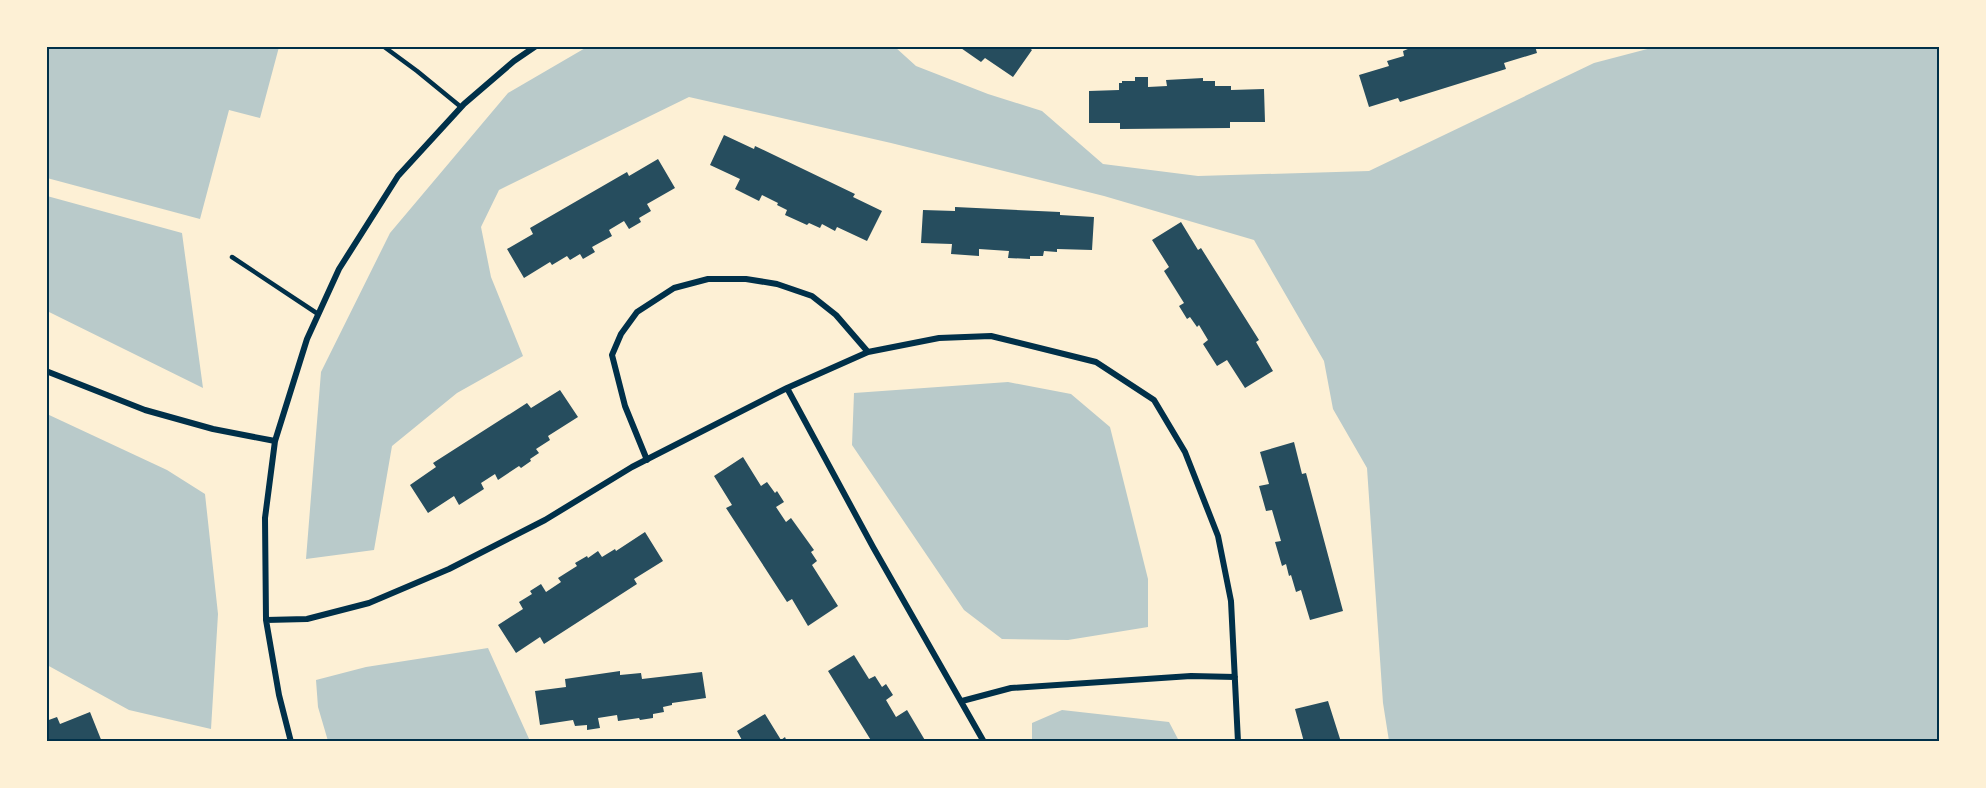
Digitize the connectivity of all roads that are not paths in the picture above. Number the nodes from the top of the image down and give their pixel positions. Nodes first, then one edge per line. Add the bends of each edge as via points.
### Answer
1 (383, 46) edge
2 (536, 46) edge
3 (461, 107) junction
4 (232, 257) dead end
5 (318, 314) junction
6 (868, 352) junction
7 (46, 371) edge
8 (787, 388) junction
9 (275, 441) junction
10 (647, 460) junction
11 (266, 620) junction
12 (1235, 677) junction
13 (962, 701) junction
14 (291, 741) edge
15 (984, 741) edge
16 (1238, 741) edge

1 - 3 lane
2 - 3 street
3 - 5 street via 398,176 339,268
4 - 5 lane
5 - 9 street
6 - 8 street
6 - 10 street via 836,315 812,296 777,284 708,279 674,288 637,312 612,355 625,406
6 - 12 street via 939,338 991,336 1096,362 1154,400 1185,452 1218,536 1231,600
7 - 9 street via 145,410
8 - 10 street
8 - 13 street
9 - 11 street via 265,518
10 - 11 street via 544,520 429,578 369,603 307,619
11 - 14 street
12 - 13 street via 1191,676 1011,688
12 - 16 street
13 - 15 street

